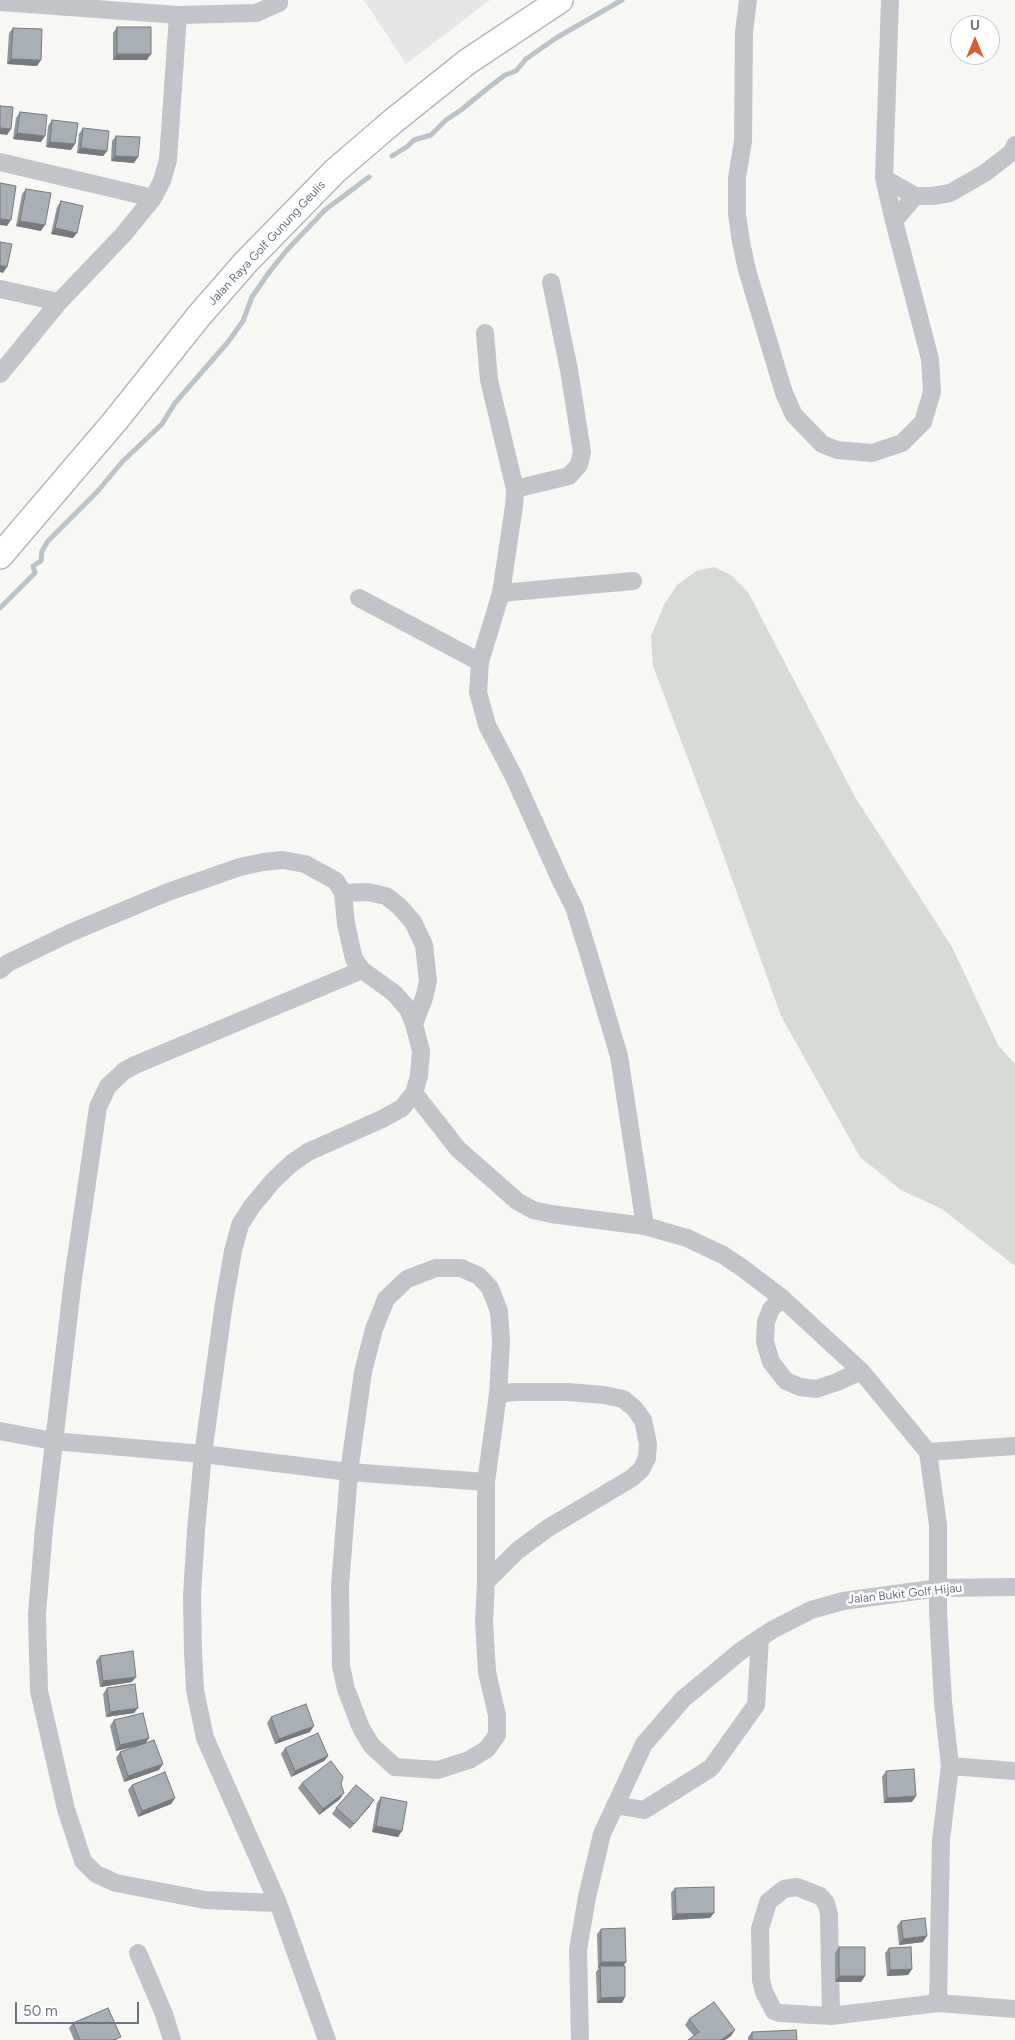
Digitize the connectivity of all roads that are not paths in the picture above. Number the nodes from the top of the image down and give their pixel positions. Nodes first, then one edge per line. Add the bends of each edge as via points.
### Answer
1 (279, 0) edge
2 (560, 0) edge
3 (748, 0) edge
4 (890, 0) edge
5 (0, 2) edge
6 (178, 15) junction
7 (1015, 145) edge
8 (0, 162) edge
9 (884, 178) junction
10 (915, 196) junction
11 (153, 198) junction
12 (894, 221) junction
13 (551, 282) dead end
14 (0, 289) edge
15 (59, 302) junction
16 (485, 333) dead end
17 (0, 374) edge
18 (515, 489) junction
19 (0, 556) edge
20 (633, 581) dead end
21 (501, 593) junction
22 (359, 598) dead end
23 (480, 662) junction
24 (344, 893) junction
25 (0, 970) edge
26 (362, 970) junction
27 (414, 1024) junction
28 (414, 1093) junction
29 (645, 1226) junction
30 (782, 1298) junction
31 (861, 1371) junction
32 (498, 1394) junction
33 (0, 1431) edge
34 (53, 1441) junction
35 (1015, 1446) edge
36 (928, 1452) junction
37 (203, 1454) junction
38 (349, 1472) junction
39 (486, 1482) junction
40 (486, 1582) junction
41 (1015, 1587) edge
42 (939, 1588) junction
43 (760, 1638) junction
44 (950, 1766) junction
45 (1015, 1771) edge
46 (615, 1805) junction
47 (278, 1903) junction
48 (138, 1953) dead end
49 (938, 2003) junction
50 (1015, 2009) edge
51 (830, 2016) junction
52 (172, 2040) edge
53 (327, 2040) edge
54 (580, 2040) edge

1 - 6 street via 279,4 256,13
2 - 19 main road, Jalan Raya Golf Gunung Geulis via 467,62 335,172 246,262 204,310
3 - 12 street via 744,32 743,141 737,178 741,242 774,363 794,415 822,444 837,450 872,453 902,443 923,422 932,392 930,359
4 - 9 street
5 - 6 street
6 - 11 street via 168,160
7 - 10 street via 1012,152 985,173 950,192
8 - 11 street
9 - 10 street
9 - 12 street
10 - 12 street
11 - 15 street via 123,235
13 - 18 street via 582,452 580,465 569,476
14 - 15 street
15 - 17 street
16 - 18 street via 488,380
18 - 21 street
20 - 21 street
21 - 23 street
22 - 23 street
23 - 29 street via 478,692 487,725 574,907 606,1012 618,1056
24 - 25 street via 336,882 305,864 283,860 263,862 202,880 110,916 8,963
24 - 26 street via 350,944 354,959
24 - 27 street via 368,892 386,896 400,906 413,922 424,945 428,964 428,981
26 - 27 street via 394,993 408,1008
26 - 34 street via 135,1065 108,1086 98,1107
27 - 28 street via 421,1051
28 - 29 street via 458,1149 533,1210
28 - 37 street via 402,1108 308,1152 292,1163 252,1206 240,1225 226,1294
29 - 30 street via 687,1238 723,1255
30 - 31 street
30 - 31 street via 771,1309 766,1322 765,1342 771,1362 786,1381 800,1387 816,1388
31 - 36 street
32 - 38 street via 499,1311 490,1288 479,1276 461,1268 436,1268 406,1279 386,1299 374,1329 363,1372
32 - 39 street
32 - 40 street via 568,1392 623,1399 643,1420 648,1444 647,1458 632,1478 548,1528 517,1551
33 - 34 street
34 - 37 street
34 - 47 street via 37,1614 39,1692 66,1809 83,1861 96,1874 116,1884 206,1900
35 - 36 street
36 - 42 street via 938,1525
37 - 38 street
37 - 47 street via 192,1596 195,1690 205,1738
38 - 39 street
38 - 40 street via 340,1586 341,1666 361,1728 372,1746 395,1767 438,1770 487,1749 497,1735 497,1716 487,1672
39 - 40 street
41 - 42 street, Jalan Bukit Golf Hijau
42 - 43 street, Jalan Bukit Golf Hijau via 843,1601 811,1610
42 - 44 street via 943,1702
43 - 46 street, Jalan Bukit Golf Hijau via 683,1699 644,1744
43 - 46 street via 756,1705 711,1768 644,1810
44 - 45 street
44 - 49 street via 942,1840
46 - 54 street, Jalan Bukit Golf Hijau via 602,1834 578,1950
47 - 53 street
48 - 52 street
49 - 50 street
49 - 51 street
51 - 51 street via 829,1914 826,1904 820,1896 797,1887 784,1889 768,1902 760,1929 764,1992 774,2011 779,2013

